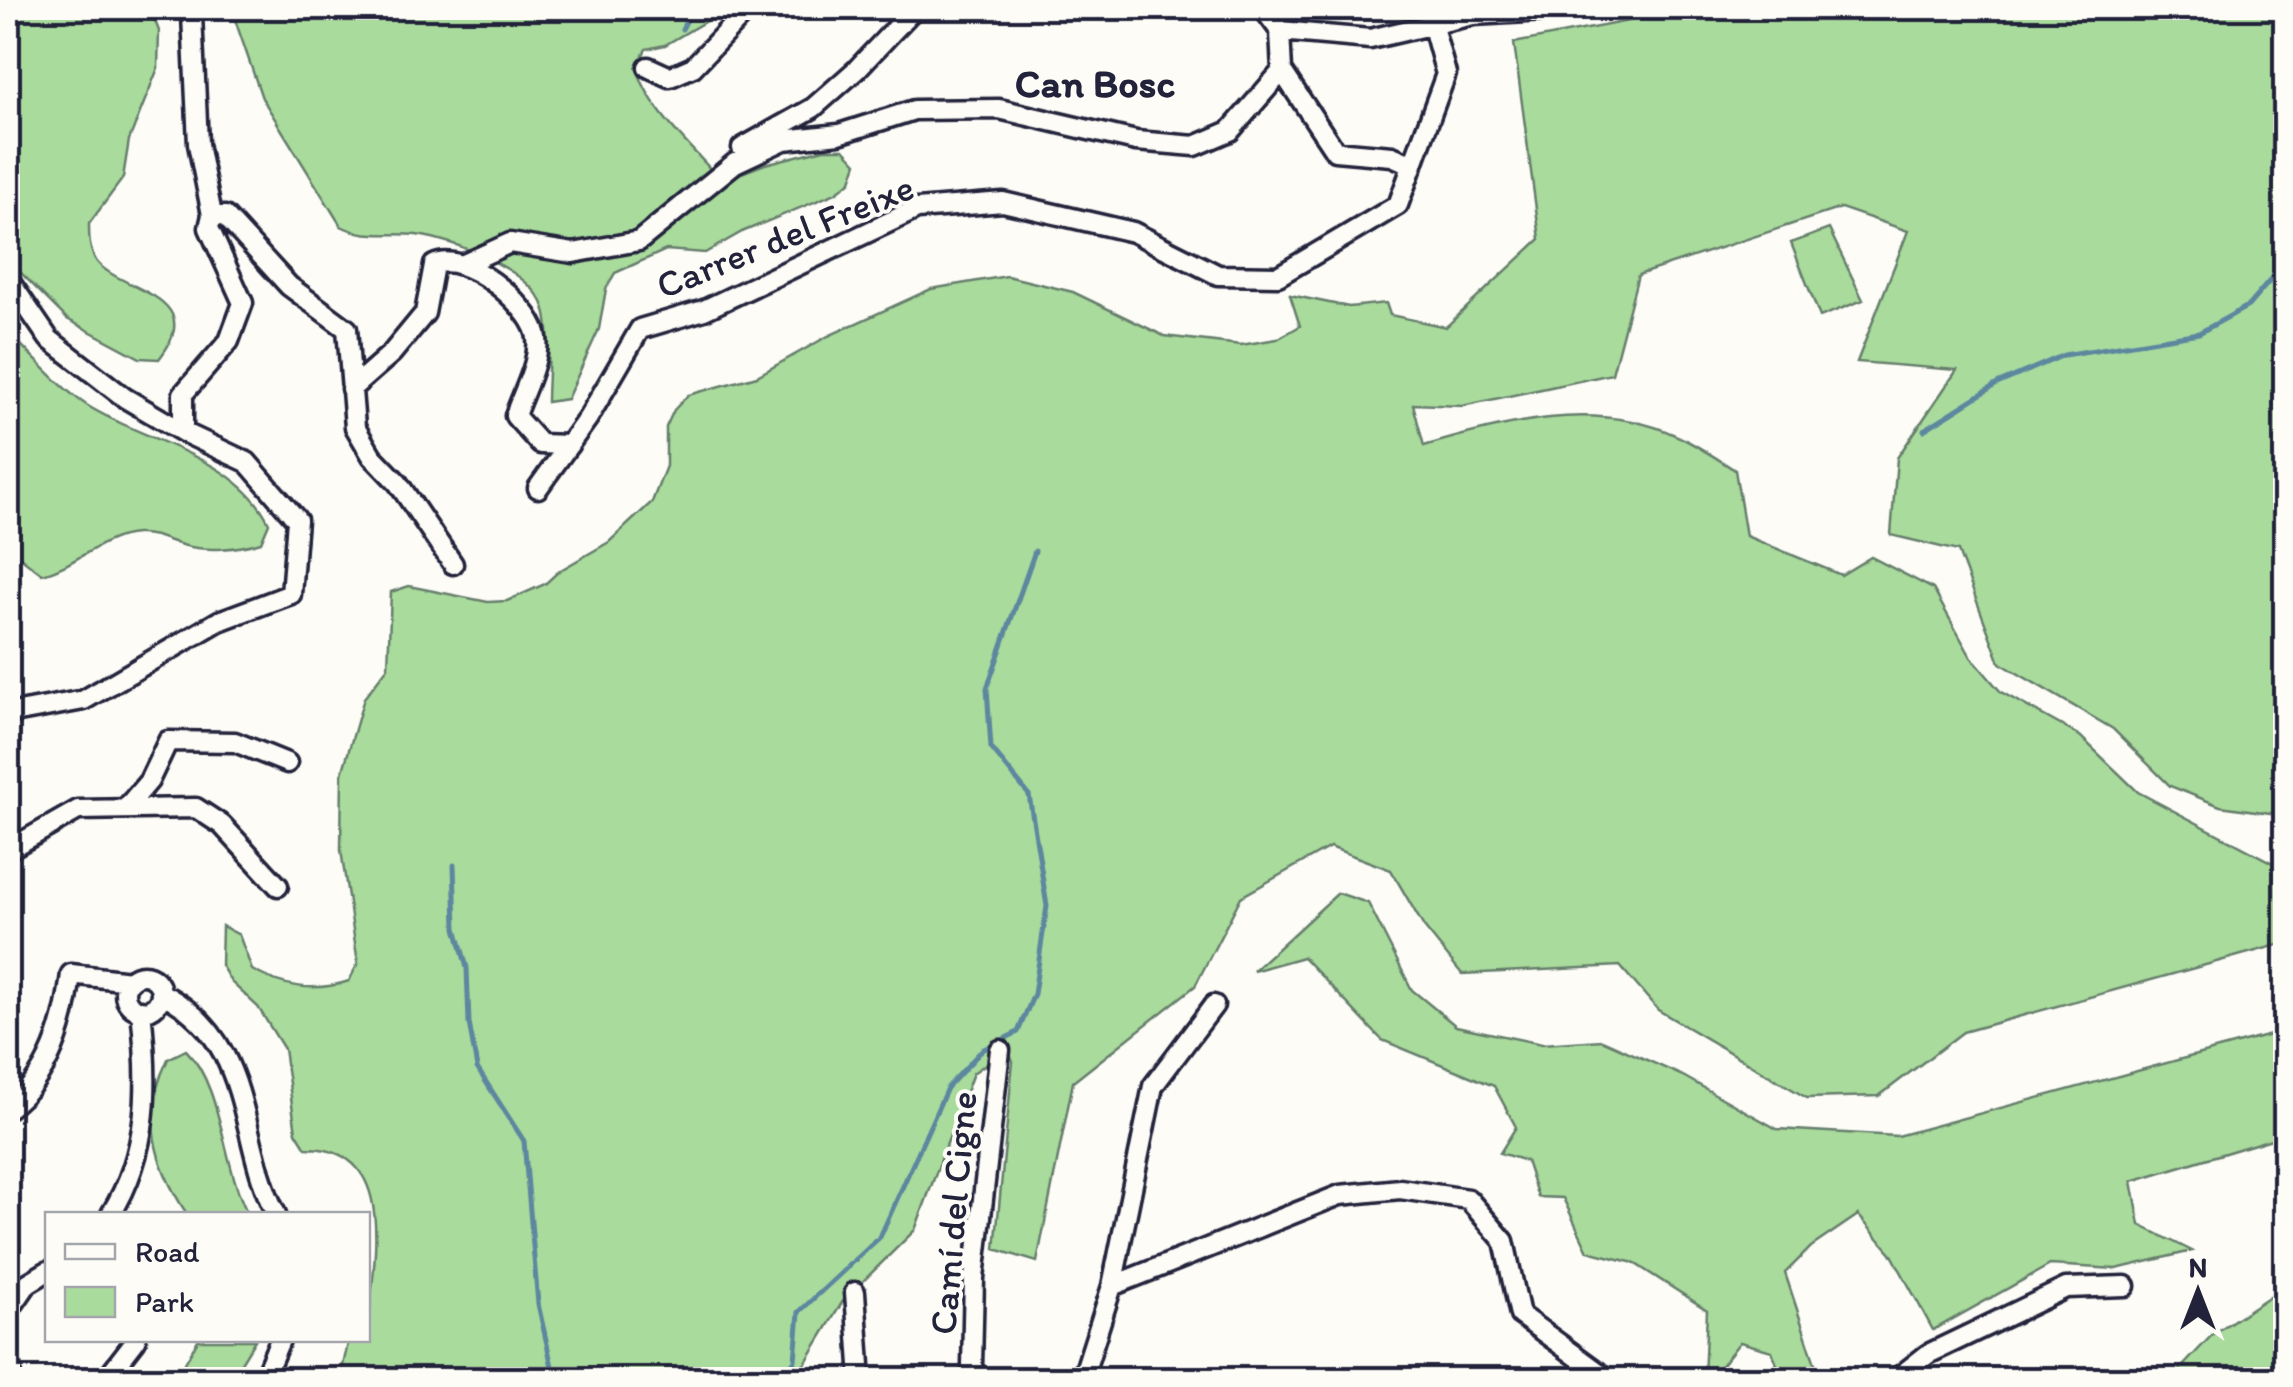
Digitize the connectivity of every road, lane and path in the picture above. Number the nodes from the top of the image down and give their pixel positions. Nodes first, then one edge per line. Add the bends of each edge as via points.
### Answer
1 (749, 8) edge
2 (915, 8) edge
3 (1263, 8) edge
4 (1601, 8) edge
5 (192, 15) dead end
6 (1432, 23) junction
7 (1280, 31) junction
8 (648, 67) dead end
9 (1282, 72) junction
10 (735, 163) junction
11 (1413, 165) junction
12 (211, 222) junction
13 (464, 264) junction
14 (8, 279) edge
15 (350, 389) junction
16 (183, 432) junction
17 (569, 445) junction
18 (538, 488) dead end
19 (453, 564) dead end
20 (8, 714) edge
21 (287, 763) dead end
22 (126, 808) junction
23 (8, 850) edge
24 (278, 886) dead end
25 (130, 981) junction
26 (162, 993) junction
27 (1214, 1005) dead end
28 (140, 1010) junction
29 (1000, 1050) dead end
30 (8, 1108) edge
31 (112, 1212) edge
32 (275, 1212) edge
33 (45, 1272) edge
34 (1112, 1286) junction
35 (2125, 1286) dead end
36 (855, 1292) dead end
37 (8, 1312) edge
38 (8, 1336) edge
39 (134, 1342) edge
40 (279, 1342) edge
41 (11, 1380) edge
42 (105, 1380) edge
43 (263, 1380) edge
44 (861, 1380) edge
45 (978, 1380) edge
46 (1082, 1380) edge
47 (1609, 1380) edge
48 (1894, 1380) edge

1 - 8 street via 693,67 670,76
2 - 10 street via 827,96 743,147
3 - 7 street
4 - 6 street
5 - 12 street via 198,144
6 - 7 street via 1370,39
6 - 11 street, Carrer del Freixe via 1446,74
7 - 9 street
9 - 10 street via 1230,131 1194,146 1136,141 999,110 914,110 838,134 784,140
9 - 11 street via 1335,151 1392,156
10 - 13 street via 639,241 572,253 510,243
11 - 17 street, Carrer del Freixe via 1398,205 1278,276 1218,275 1133,232 1003,202 917,210 704,310 640,329
12 - 15 street via 225,216 289,286 347,329
12 - 16 street via 243,303 229,341 183,394
13 - 15 street via 445,260 434,266 425,313
13 - 17 street via 522,306 537,335 515,416 540,444
14 - 16 street via 50,339 125,398
15 - 19 street via 355,427 372,456
16 - 20 street via 247,462 297,520 291,594 219,621 84,700
17 - 18 street, Carrer del Freixe
21 - 22 street via 235,742 168,741 149,781
22 - 23 street via 78,810
22 - 24 street via 196,808
25 - 26 street via 150,976
25 - 28 street via 125,996
25 - 30 street via 72,974 66,1022 30,1092
26 - 28 street via 157,1004
26 - 32 street via 225,1052 248,1112 260,1183
27 - 34 street via 1153,1086
28 - 31 street via 144,1135 131,1182
29 - 45 street, Camí del Cigne via 974,1278 972,1366
33 - 37 street via 28,1282
34 - 46 street
34 - 47 street via 1340,1195 1400,1189 1468,1199 1504,1241 1520,1314
35 - 48 street via 2066,1288 1928,1354
36 - 44 street
38 - 41 street
39 - 42 street
40 - 43 street

